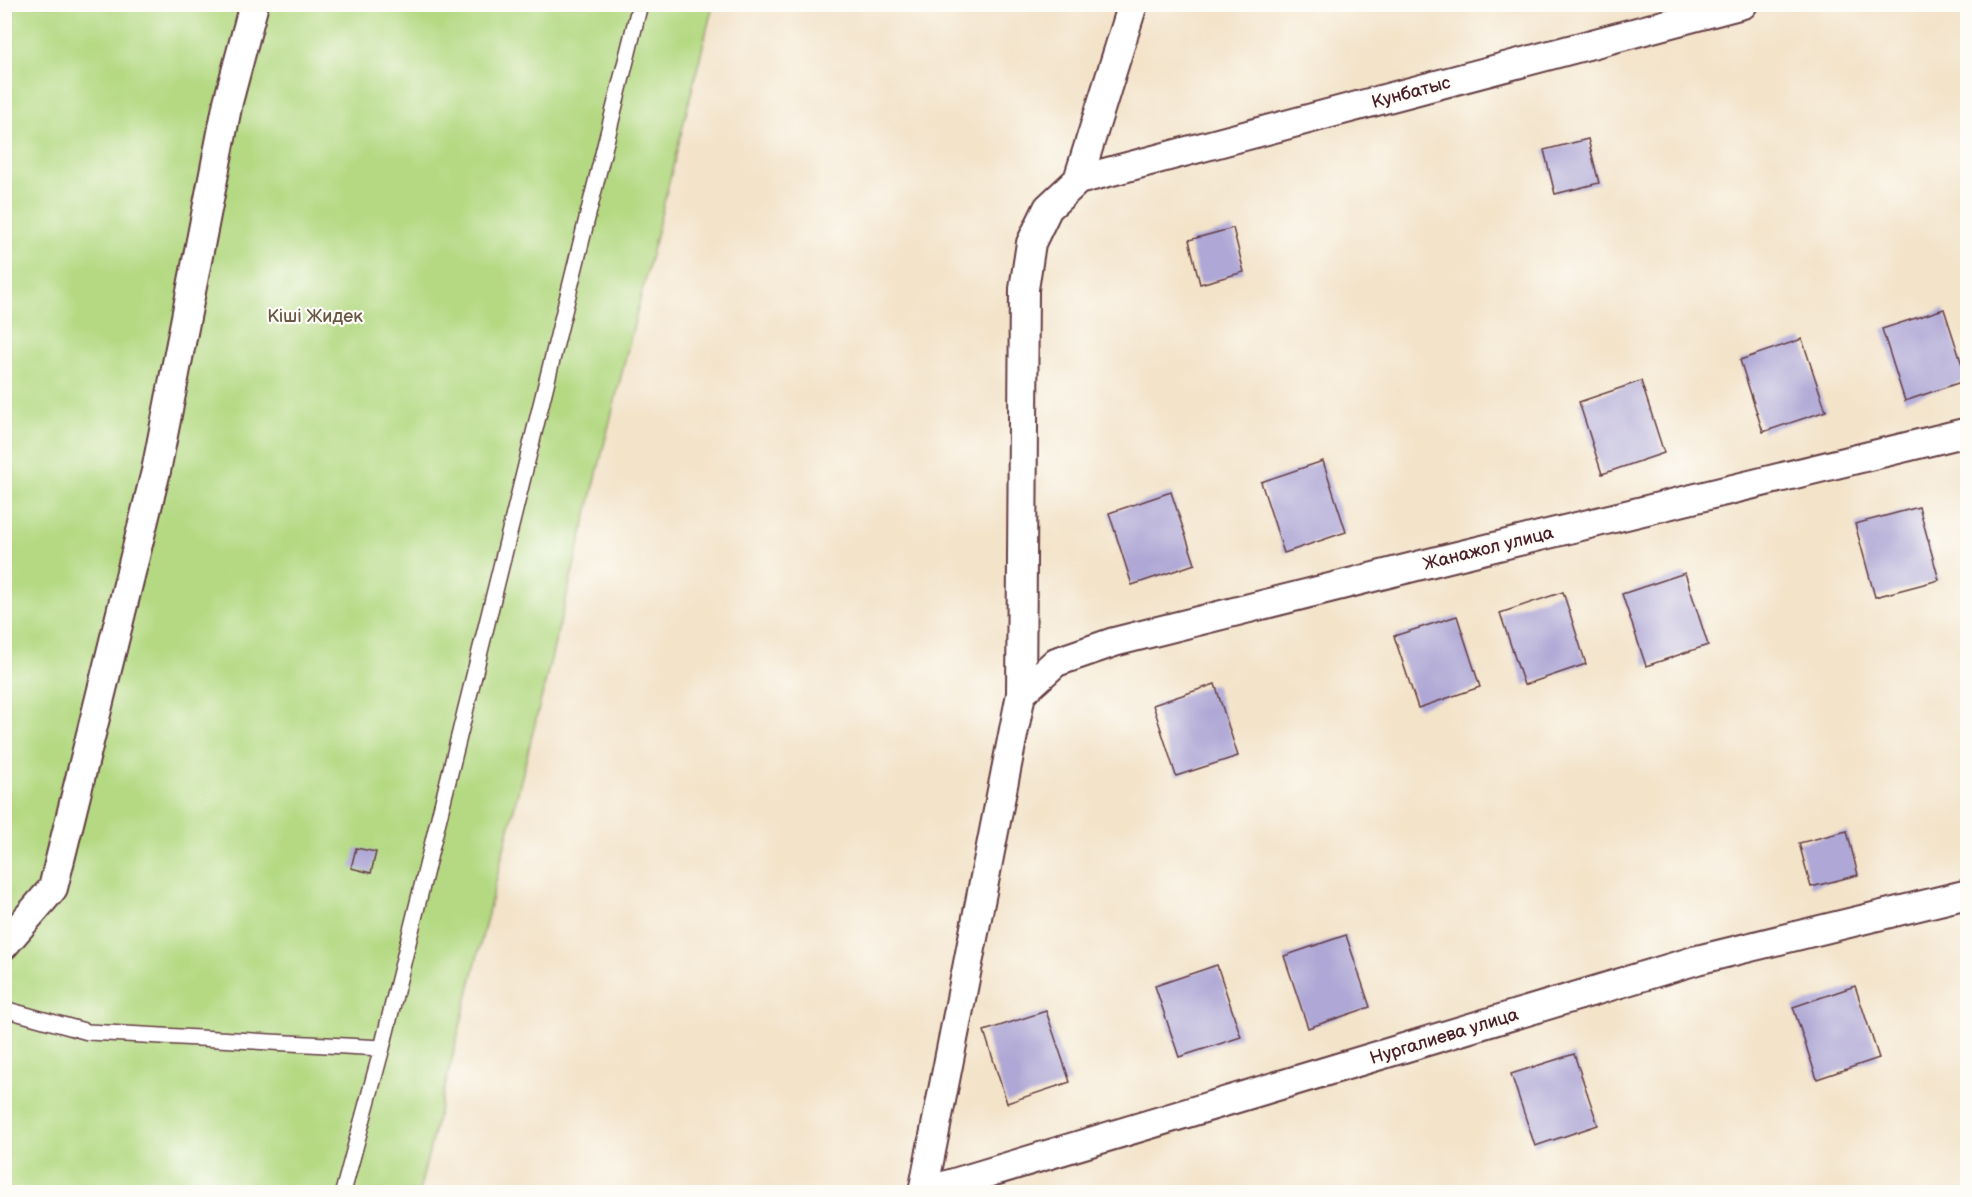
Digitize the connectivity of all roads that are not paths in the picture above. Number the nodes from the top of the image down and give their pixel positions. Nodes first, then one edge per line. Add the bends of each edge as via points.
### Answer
1 (254, 4) edge
2 (640, 4) edge
3 (1132, 4) edge
4 (1743, 4) edge
5 (1078, 180) junction
6 (1968, 432) edge
7 (1021, 694) junction
8 (1968, 894) edge
9 (4, 945) edge
10 (4, 1009) edge
11 (382, 1048) junction
12 (344, 1192) edge
13 (923, 1192) edge

1 - 9 street via 228,102 156,471 53,888
2 - 11 lane
3 - 5 street
4 - 5 street, Кунбатыс
5 - 7 street via 1048,208 1031,243 1024,289
6 - 7 street, Жанажол улица via 1114,642 1056,663
7 - 13 street
8 - 13 street, Нургалиева улица via 1697,960
10 - 11 lane via 88,1032
11 - 12 lane

